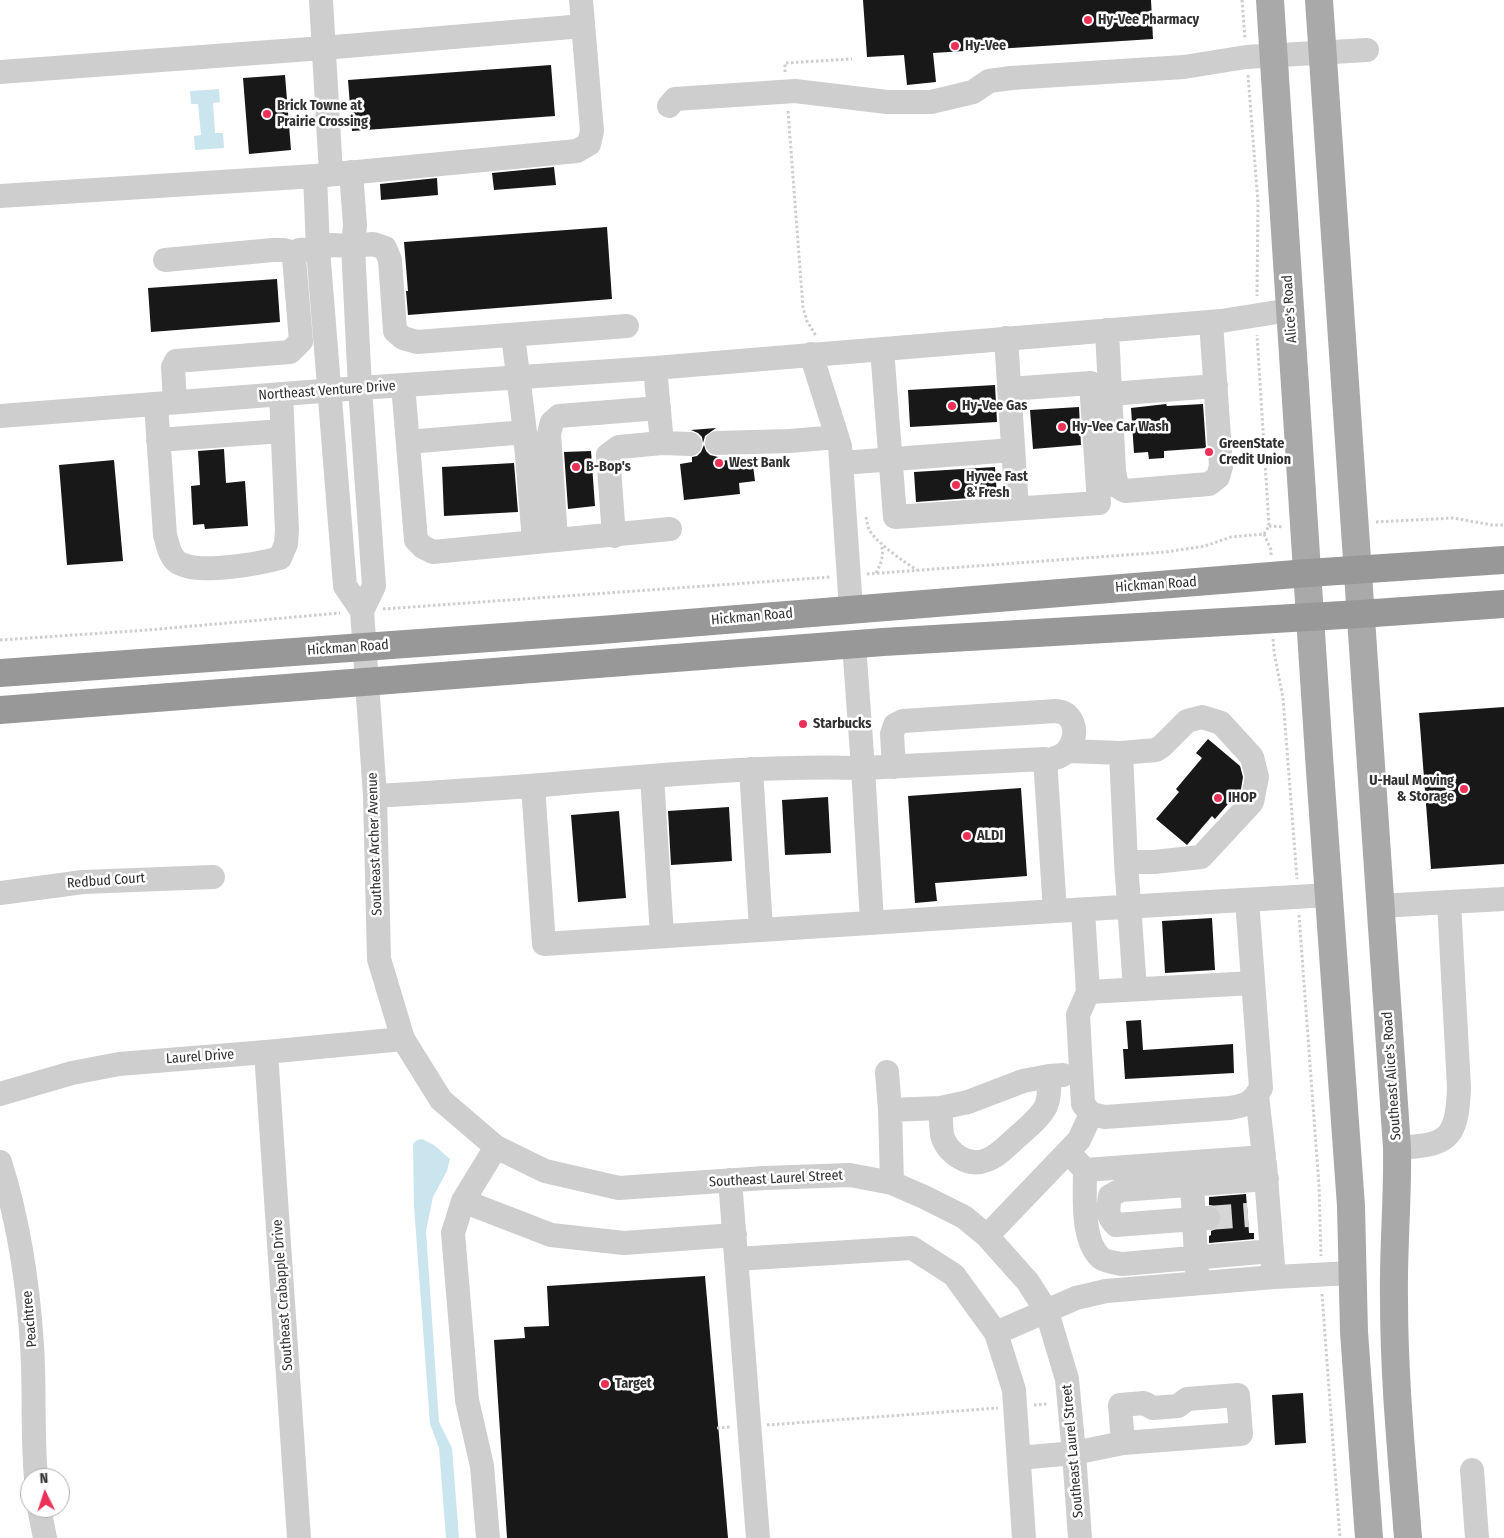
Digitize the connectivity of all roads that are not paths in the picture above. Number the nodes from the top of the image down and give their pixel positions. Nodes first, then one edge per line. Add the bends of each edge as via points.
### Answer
1 (321, 0) edge
2 (581, 0) edge
3 (1270, 0) edge
4 (1319, 0) edge
5 (583, 26) junction
6 (323, 48) junction
7 (1367, 50) dead end
8 (1323, 53) junction
9 (1273, 56) junction
10 (0, 72) edge
11 (669, 106) dead end
12 (332, 174) junction
13 (0, 196) edge
14 (353, 246) junction
15 (318, 249) junction
16 (295, 253) junction
17 (165, 260) dead end
18 (1290, 310) junction
19 (1211, 322) junction
20 (627, 326) dead end
21 (1107, 330) junction
22 (513, 335) junction
23 (1006, 338) junction
24 (882, 349) junction
25 (818, 354) junction
26 (655, 368) junction
27 (517, 377) junction
28 (403, 385) junction
29 (1216, 386) junction
30 (360, 388) junction
31 (1009, 389) junction
32 (330, 390) junction
33 (281, 394) junction
34 (1110, 394) junction
35 (166, 403) junction
36 (659, 408) junction
37 (0, 416) edge
38 (282, 431) junction
39 (525, 432) junction
40 (837, 437) junction
41 (158, 440) junction
42 (408, 442) junction
43 (717, 442) dead end
44 (662, 443) junction
45 (690, 444) dead end
46 (1013, 450) junction
47 (891, 459) junction
48 (842, 463) junction
49 (1017, 508) junction
50 (670, 529) dead end
51 (614, 536) junction
52 (545, 540) junction
53 (1504, 560) edge
54 (1357, 570) junction
55 (1308, 573) junction
56 (1504, 604) edge
57 (851, 609) junction
58 (362, 611) junction
59 (1360, 614) junction
60 (1310, 617) junction
61 (854, 644) junction
62 (364, 646) junction
63 (0, 674) edge
64 (366, 682) junction
65 (0, 710) edge
66 (1068, 751) junction
67 (1121, 753) junction
68 (1045, 759) junction
69 (894, 767) junction
70 (863, 768) junction
71 (751, 770) junction
72 (652, 776) junction
73 (532, 786) junction
74 (375, 796) junction
75 (1126, 862) junction
76 (212, 877) dead end
77 (0, 893) edge
78 (1329, 895) junction
79 (1504, 898) edge
80 (1247, 900) junction
81 (1449, 902) junction
82 (1380, 906) junction
83 (1128, 907) junction
84 (1083, 910) junction
85 (1055, 911) junction
86 (872, 922) junction
87 (761, 929) junction
88 (662, 936) junction
89 (1253, 983) junction
90 (1135, 989) junction
91 (1088, 992) junction
92 (403, 1039) junction
93 (266, 1052) junction
94 (887, 1072) dead end
95 (1081, 1074) junction
96 (1049, 1076) junction
97 (0, 1094) edge
98 (1257, 1094) junction
99 (940, 1108) junction
100 (890, 1110) junction
101 (1091, 1114) junction
102 (496, 1148) junction
103 (1397, 1148) junction
104 (1068, 1152) junction
105 (0, 1162) edge
106 (1266, 1168) junction
107 (1085, 1170) junction
108 (1191, 1173) junction
109 (730, 1180) junction
110 (892, 1183) junction
111 (463, 1201) junction
112 (1201, 1219) junction
113 (734, 1235) junction
114 (987, 1236) junction
115 (1272, 1250) junction
116 (1195, 1258) junction
117 (736, 1259) junction
118 (1352, 1273) junction
119 (1274, 1277) junction
120 (1197, 1283) junction
121 (1047, 1312) junction
122 (996, 1333) junction
123 (1123, 1443) junction
124 (1074, 1453) junction
125 (1019, 1458) junction
126 (35, 1468) edge
127 (1472, 1470) dead end
128 (41, 1518) edge
129 (45, 1538) edge
130 (300, 1538) edge
131 (488, 1538) edge
132 (758, 1538) edge
133 (1024, 1538) edge
134 (1080, 1538) edge
135 (1369, 1538) edge
136 (1408, 1538) edge
137 (1477, 1538) edge

1 - 6 street
2 - 5 street
3 - 9 main road, Alice's Road
4 - 8 main road
5 - 6 street
5 - 12 street via 592,132 590,144 578,151
6 - 10 street
6 - 12 street
7 - 8 street
8 - 9 street
8 - 54 main road
9 - 11 street via 1246,57 1184,68 989,80 973,92 931,102 888,102 787,91 674,99
9 - 18 main road, Alice's Road
12 - 13 street
12 - 14 street via 354,225
12 - 15 street
14 - 15 street via 331,245
14 - 22 street via 373,244 385,248 390,260 395,331 403,338 417,342
14 - 30 street
15 - 16 street
15 - 32 street
16 - 17 street via 273,250
16 - 35 street via 301,341 296,347 290,352 176,361
18 - 19 street, Northeast Venture Drive
18 - 55 main road, Alice's Road
19 - 21 street, Northeast Venture Drive
19 - 29 street
20 - 22 street
21 - 23 street, Northeast Venture Drive
21 - 34 street
22 - 27 street
23 - 24 street, Northeast Venture Drive
23 - 31 street
24 - 25 street, Northeast Venture Drive
24 - 47 street
25 - 26 street, Northeast Venture Drive
25 - 40 street
26 - 27 street, Northeast Venture Drive
26 - 36 street
27 - 28 street, Northeast Venture Drive
27 - 39 street
28 - 30 street, Northeast Venture Drive
28 - 42 street
29 - 34 street
29 - 34 street via 1221,466 1218,477 1209,484 1126,491 1117,486 1114,471
30 - 32 street, Northeast Venture Drive
30 - 58 street via 374,586
31 - 46 street
31 - 49 street via 1091,383 1099,502
32 - 33 street, Northeast Venture Drive
32 - 58 street via 345,586
33 - 35 street, Northeast Venture Drive
33 - 38 street
35 - 37 street, Northeast Venture Drive
35 - 41 street
36 - 44 street
36 - 52 street via 559,416 552,422
38 - 41 street
38 - 41 street via 287,531 280,558 201,569 179,564 170,553 165,535
39 - 42 street
39 - 52 street
40 - 43 street
40 - 48 street
42 - 52 street via 416,540 422,547 433,552
44 - 45 street
44 - 51 street via 620,447 608,455
46 - 47 street
46 - 49 street
47 - 48 street
47 - 49 street via 895,517
48 - 57 street
50 - 51 street
51 - 52 street
53 - 54 highway, Hickman Road
54 - 55 highway, Hickman Road
54 - 59 main road
55 - 57 highway, Hickman Road
55 - 60 main road, Alice's Road
56 - 59 highway
57 - 62 highway, Hickman Road
58 - 62 street, Southeast Archer Avenue
59 - 60 highway
59 - 82 main road, Southeast Alice's Road
60 - 61 highway
60 - 78 main road
61 - 64 highway
61 - 70 street
62 - 63 highway, Hickman Road
62 - 64 street, Southeast Archer Avenue
64 - 65 highway
64 - 74 street, Southeast Archer Avenue
66 - 67 street
66 - 68 street
66 - 69 street via 1073,742 1071,721 1066,714 1056,711 913,720 895,725 892,734
67 - 75 street
67 - 75 street via 1156,750 1187,721 1202,717 1221,723 1246,750 1252,757 1256,777 1252,802 1200,857
68 - 69 street
68 - 85 street
69 - 70 street
70 - 71 street via 808,766
70 - 86 street
71 - 72 street
71 - 87 street
72 - 73 street
72 - 88 street
73 - 74 street
73 - 88 street via 544,944
74 - 92 street, Southeast Archer Avenue via 379,958
75 - 83 street
76 - 77 street, Redbud Court via 83,882
78 - 80 street
78 - 118 main road via 1351,1206
79 - 81 street
80 - 83 street
80 - 89 street
81 - 82 street
81 - 103 street via 1459,1088 1456,1117 1451,1131 1440,1142
82 - 103 main road, Southeast Alice's Road
83 - 84 street
83 - 90 street
84 - 85 street
84 - 91 street
85 - 86 street
86 - 87 street
87 - 88 street
89 - 90 street
89 - 98 street via 1260,1088
90 - 91 street
91 - 95 street via 1078,1015
92 - 93 street, Laurel Drive
92 - 102 street, Southeast Laurel Street via 441,1100
93 - 97 street, Laurel Drive via 119,1064 72,1073
93 - 130 street, Southeast Crabapple Drive
94 - 100 street
95 - 96 street
95 - 101 street via 1083,1104
96 - 99 street via 1023,1081 968,1102
96 - 99 street via 1046,1107 1000,1152 986,1161 971,1162 957,1158 943,1136
98 - 101 street via 1244,1106 1230,1108 1105,1117
98 - 106 street
99 - 100 street
100 - 110 street
101 - 104 street via 1079,1140
102 - 109 street, Southeast Laurel Street via 545,1171 619,1188
102 - 111 street
103 - 136 main road, Southeast Alice's Road via 1395,1347
104 - 107 street
104 - 114 street
105 - 126 street, Peachtree via 28,1288 33,1347
106 - 108 street
106 - 115 street via 1258,1214
107 - 108 street
107 - 116 street via 1084,1205 1088,1233 1092,1248 1102,1259 1124,1264
108 - 112 street
108 - 112 street via 1121,1190 1110,1196 1109,1218 1116,1226
109 - 110 street, Southeast Laurel Street via 850,1175
109 - 113 street
110 - 114 street, Southeast Laurel Street via 964,1218
111 - 113 street via 551,1235 624,1244
111 - 131 street via 453,1232 467,1400 482,1466
112 - 116 street
113 - 117 street
114 - 121 street, Southeast Laurel Street via 1028,1282
115 - 116 street
115 - 119 street
116 - 120 street
117 - 122 street via 912,1248 954,1276
117 - 132 street
118 - 119 street
118 - 135 main road
119 - 120 street
120 - 121 street via 1106,1291 1076,1298
121 - 122 street
121 - 124 street, Southeast Laurel Street via 1067,1378
122 - 125 street via 1014,1390
123 - 123 street via 1241,1434 1238,1395 1187,1399 1180,1393 1153,1395 1144,1403 1120,1404
123 - 124 street
124 - 125 street
124 - 134 street, Southeast Laurel Street
125 - 133 street
127 - 137 street
128 - 129 street

